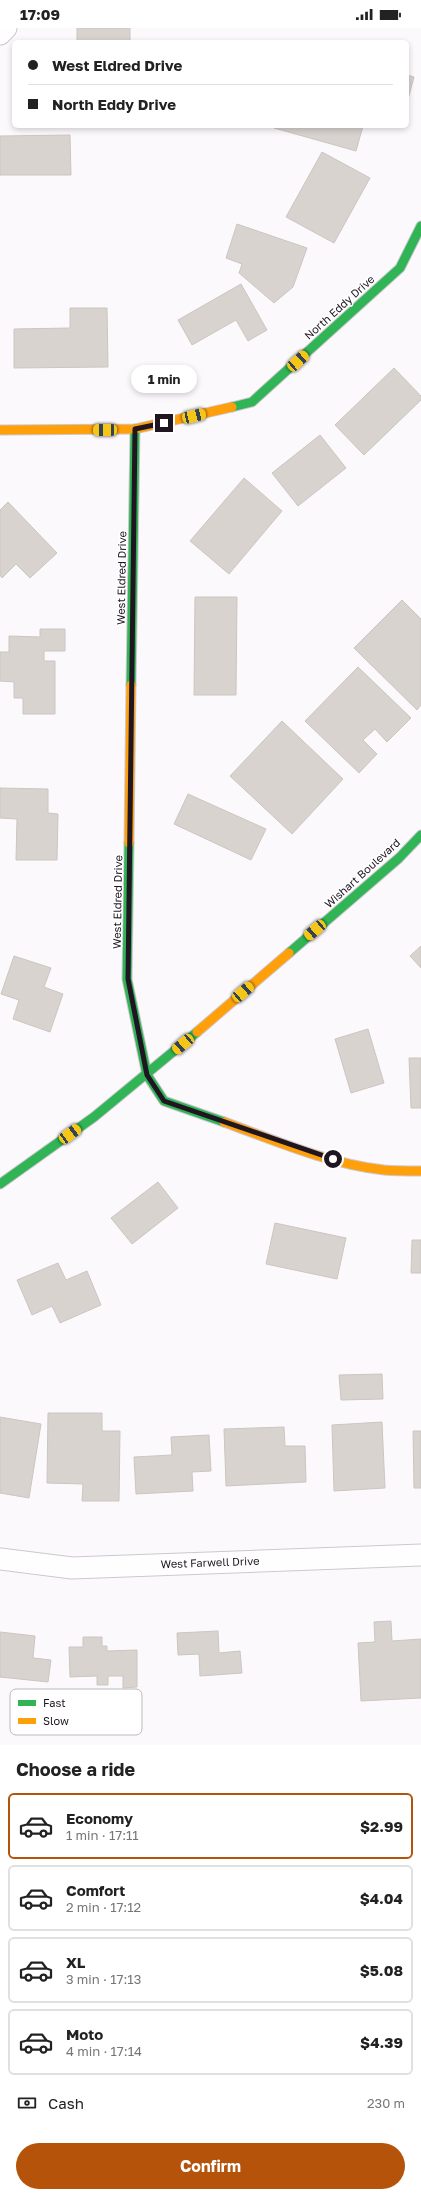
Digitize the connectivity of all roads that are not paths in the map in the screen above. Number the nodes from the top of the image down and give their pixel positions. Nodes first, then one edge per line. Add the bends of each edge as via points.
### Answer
1 (6, 28) edge
2 (0, 34) edge
3 (421, 226) edge
4 (135, 429) junction
5 (0, 430) edge
6 (421, 835) edge
7 (147, 1075) junction
8 (421, 1171) edge
9 (0, 1184) edge
10 (421, 1555) edge
11 (0, 1559) edge

1 - 2 street
3 - 4 street, North Eddy Drive via 400,268 252,402
4 - 5 street, North Eddy Drive
4 - 7 street, West Eldred Drive via 128,979
6 - 7 street, Wishart Boulevard via 398,858
7 - 8 street, West Eldred Drive via 164,1101 296,1148 384,1170
7 - 9 street, Wishart Boulevard via 94,1117
10 - 11 street, West Farwell Drive via 72,1568

